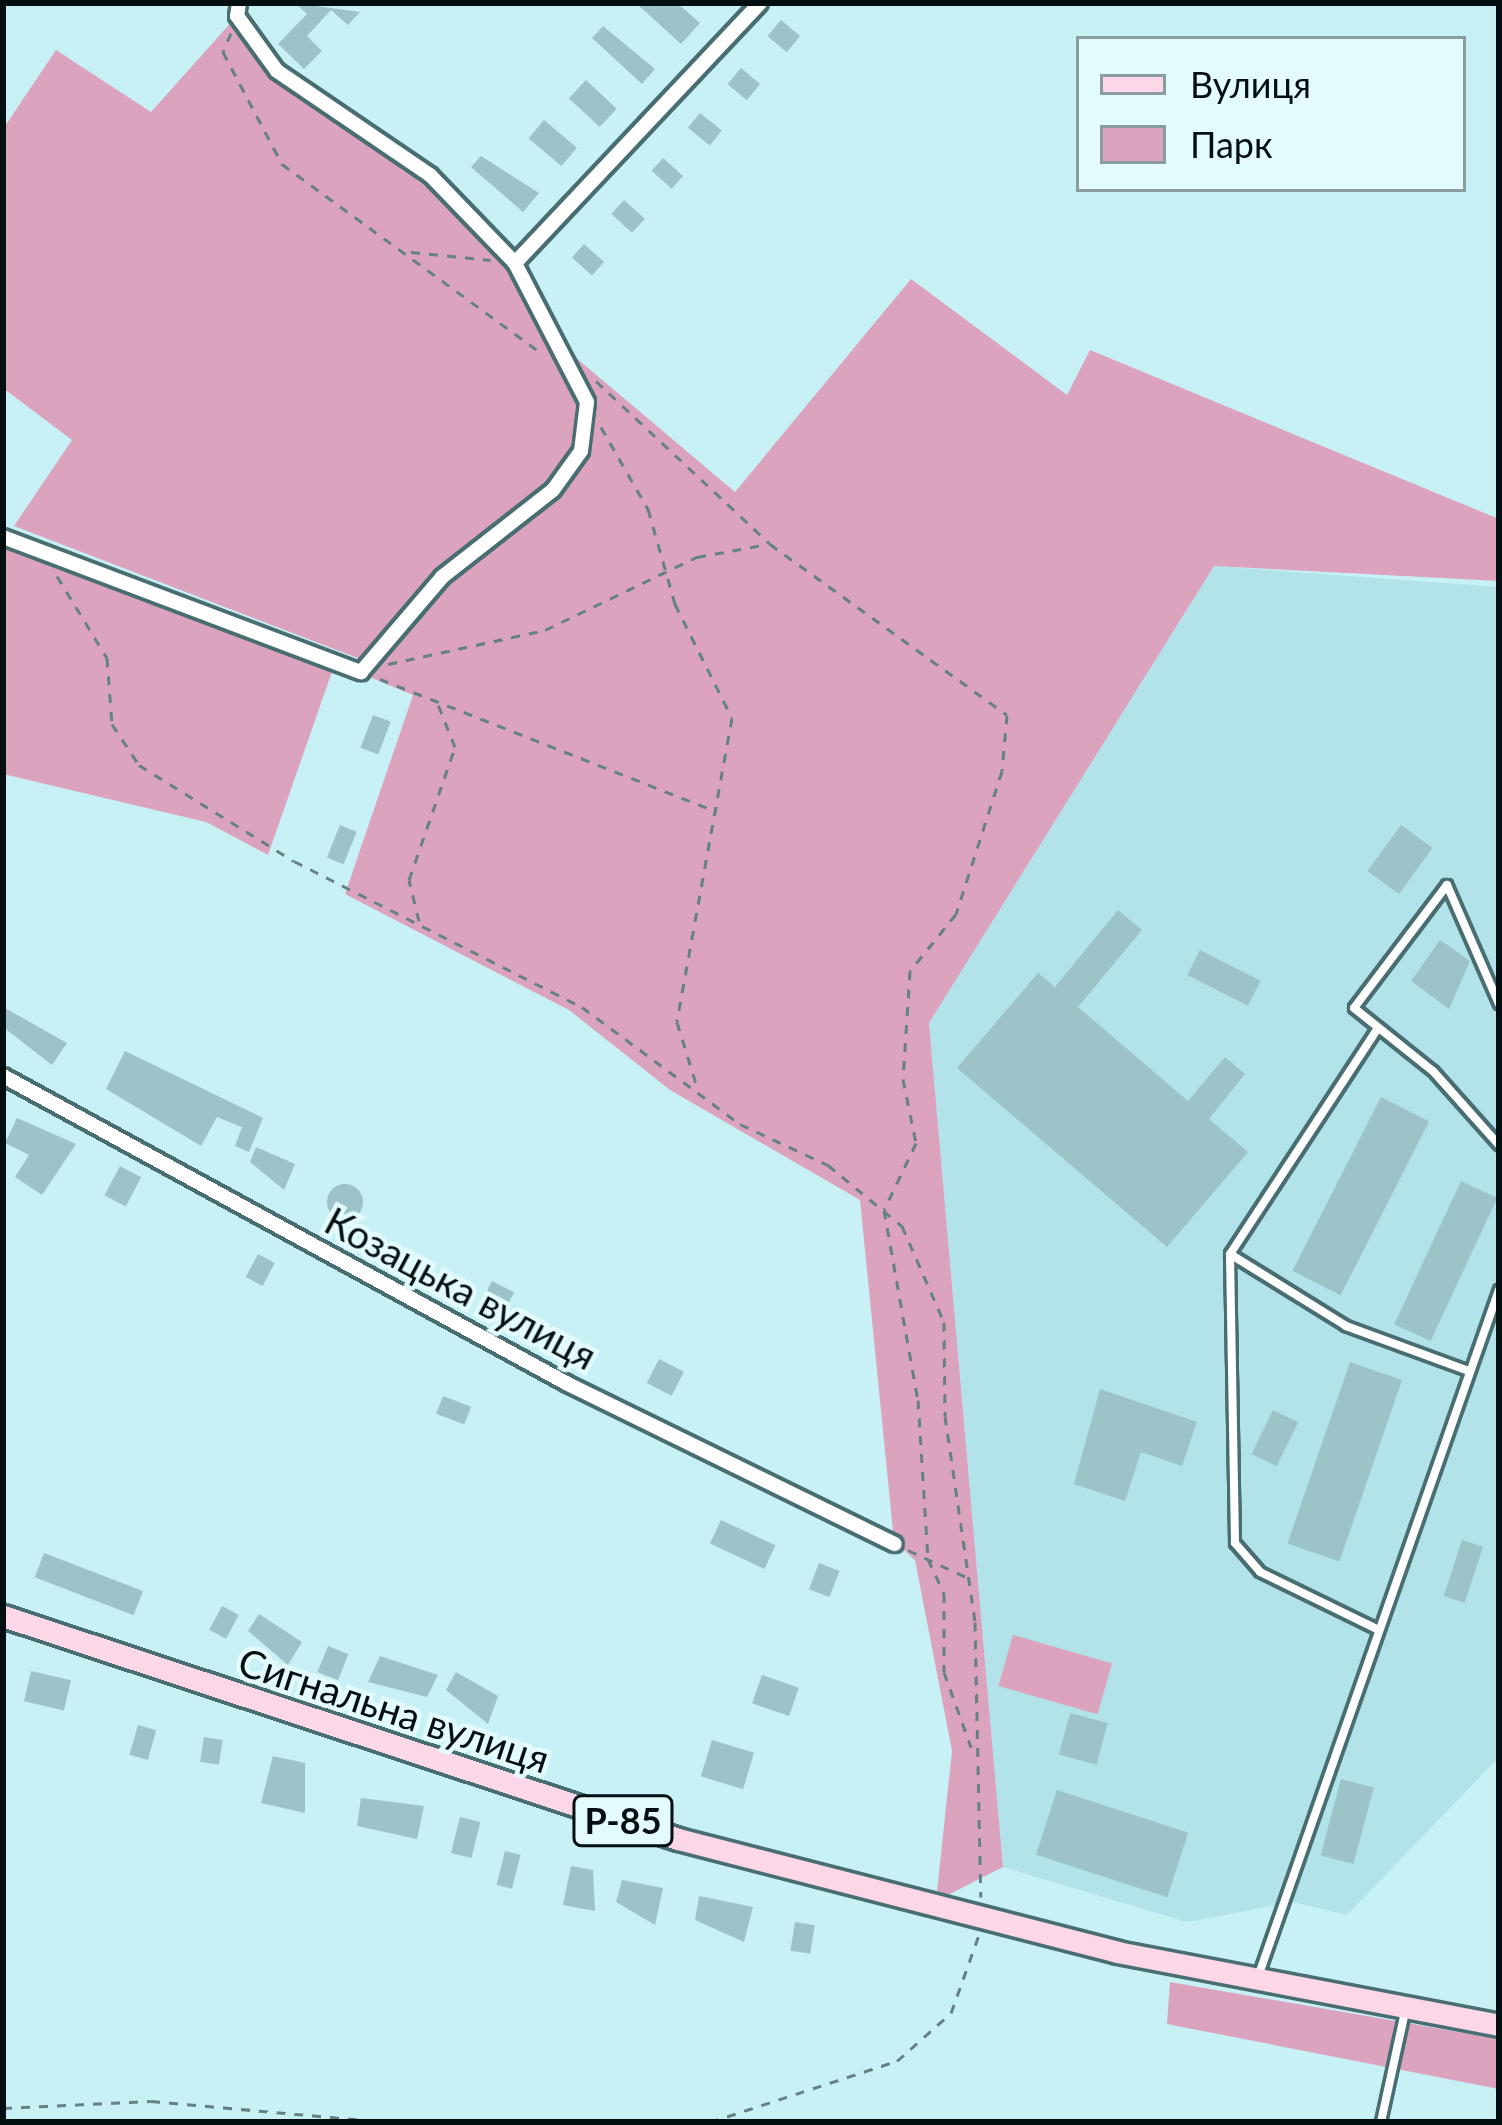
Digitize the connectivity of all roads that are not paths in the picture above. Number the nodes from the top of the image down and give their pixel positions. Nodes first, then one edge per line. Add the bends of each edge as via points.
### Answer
1 (760, 3) edge
2 (238, 10) edge
3 (515, 263) junction
4 (3, 537) edge
5 (1499, 1004) edge
6 (1378, 1028) junction
7 (3, 1076) edge
8 (1499, 1145) edge
9 (1231, 1254) junction
10 (1499, 1290) edge
11 (1469, 1371) junction
12 (895, 1544) road end
13 (3, 1616) edge
14 (1376, 1628) junction
15 (1256, 1981) junction
16 (1405, 2012) junction
17 (1499, 2025) edge
18 (1381, 2122) edge

1 - 3 street
2 - 3 street via 277,71 430,176
3 - 4 street via 587,402 581,451 553,490 442,577 362,672
5 - 6 lane via 1447,885 1354,1009
6 - 8 lane
6 - 9 lane
7 - 12 street, Козацька вулиця via 566,1383
9 - 11 lane via 1346,1326
9 - 14 lane via 1235,1543 1260,1572
10 - 11 lane
11 - 14 lane
13 - 15 main road, Сигнальна вулиця / Р-85 via 678,1839
14 - 15 lane
15 - 16 main road, Р-85
16 - 17 main road, Р-85
16 - 18 lane

